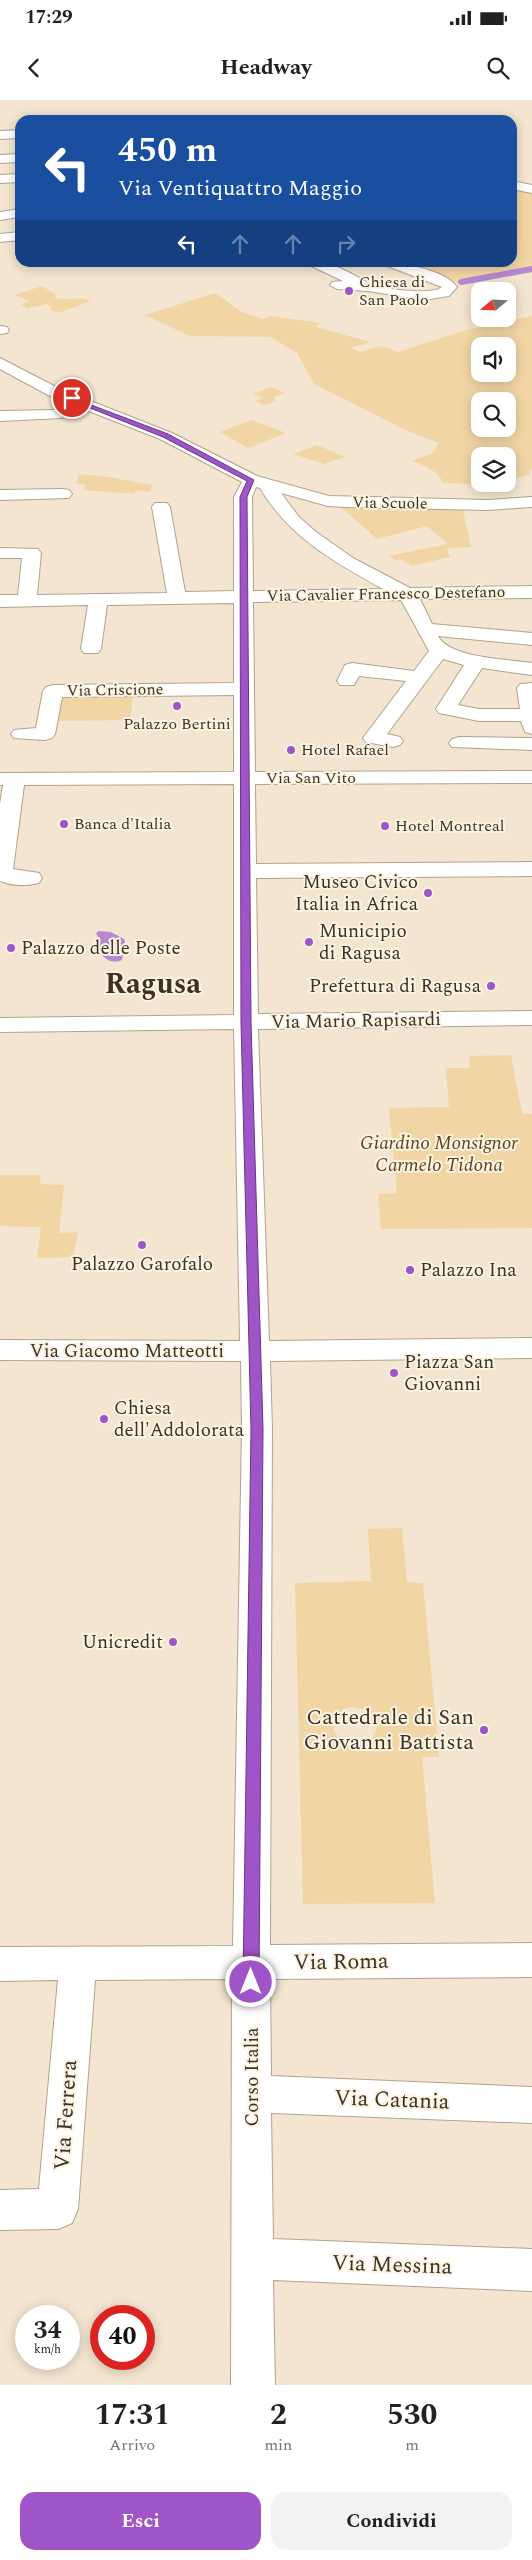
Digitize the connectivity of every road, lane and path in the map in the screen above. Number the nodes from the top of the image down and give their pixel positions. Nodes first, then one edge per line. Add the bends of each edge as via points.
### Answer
1 (15, 134) edge
2 (0, 135) edge
3 (15, 158) edge
4 (0, 159) edge
5 (15, 178) edge
6 (0, 179) edge
7 (517, 186) edge
8 (532, 189) edge
9 (15, 214) edge
10 (0, 216) edge
11 (0, 229) edge
12 (15, 232) edge
13 (15, 233) edge
14 (0, 238) edge
15 (322, 267) edge
16 (399, 267) edge
17 (337, 285) dead end
18 (369, 287) junction
19 (0, 363) edge
20 (56, 415) dead end
21 (0, 416) edge
22 (259, 483) junction
23 (63, 494) dead end
24 (0, 495) edge
25 (532, 502) edge
26 (161, 507) dead end
27 (0, 553) edge
28 (532, 592) edge
29 (406, 594) junction
30 (244, 596) junction
31 (177, 597) junction
32 (27, 600) junction
33 (98, 600) junction
34 (0, 601) edge
35 (426, 629) junction
36 (532, 640) edge
37 (91, 649) dead end
38 (440, 650) junction
39 (477, 660) junction
40 (419, 678) junction
41 (530, 679) edge
42 (347, 681) dead end
43 (244, 689) junction
44 (531, 722) edge
45 (21, 734) dead end
46 (393, 741) dead end
47 (459, 743) dead end
48 (532, 744) edge
49 (532, 777) edge
50 (245, 778) junction
51 (7, 779) edge
52 (532, 869) edge
53 (245, 871) junction
54 (31, 878) dead end
55 (532, 1018) edge
56 (246, 1022) junction
57 (0, 1025) edge
58 (532, 1348) edge
59 (0, 1350) edge
60 (255, 1351) junction
61 (532, 1960) edge
62 (78, 1963) junction
63 (0, 1964) edge
64 (251, 1964) junction
65 (252, 2094) junction
66 (532, 2105) edge
67 (0, 2210) edge
68 (252, 2259) junction
69 (532, 2270) edge
70 (253, 2385) edge

1 - 2 street
3 - 4 street
5 - 6 street
7 - 8 street
9 - 10 street
11 - 12 street
13 - 14 street
15 - 18 street
16 - 18 street via 445,282 450,288 424,296
17 - 18 street
19 - 22 street, Via Scuole via 54,392 166,436
20 - 21 street
22 - 25 street, Via Scuole via 344,502 487,505
22 - 29 street via 310,536
22 - 30 street, Corso Italia via 243,497
23 - 24 street
26 - 31 street
27 - 32 street via 32,553
28 - 29 street, Via Cavalier Francesco Destefano
29 - 30 street, Via Cavalier Francesco Destefano
29 - 35 street
30 - 31 street, Via Cavalier Francesco Destefano
30 - 43 street, Corso Italia
31 - 33 street, Via Cavalier Francesco Destefano
32 - 33 street, Via Cavalier Francesco Destefano
32 - 34 street, Via Cavalier Francesco Destefano
33 - 37 street
35 - 36 street
35 - 38 street
38 - 39 street via 450,656
38 - 40 street
39 - 41 street
39 - 44 street via 446,709
40 - 42 street via 352,669
40 - 46 street via 373,738
41 - 44 street
43 - 45 street, Via Criscione via 53,691 45,734
43 - 50 street, Corso Italia
47 - 48 street
49 - 50 street, Via San Vito
50 - 51 street, Via San Vito
50 - 53 street, Corso Italia
51 - 54 street via 2,871 9,877
52 - 53 street
53 - 56 street, Corso Italia
55 - 56 street, Via Mario Rapisardi
56 - 57 street, Via Mario Rapisardi
56 - 60 street, Corso Italia
58 - 60 street, Via Giacomo Matteotti
59 - 60 street, Via Giacomo Matteotti
60 - 64 street, Corso Italia via 257,1429
61 - 64 street, Via Roma
62 - 63 street, Via Roma
62 - 64 street, Via Roma
62 - 67 street, Via Ferrera via 58,2209
64 - 65 street, Corso Italia
65 - 66 street, Via Catania
65 - 68 street, Corso Italia
68 - 69 street, Via Messina
68 - 70 street, Corso Italia

